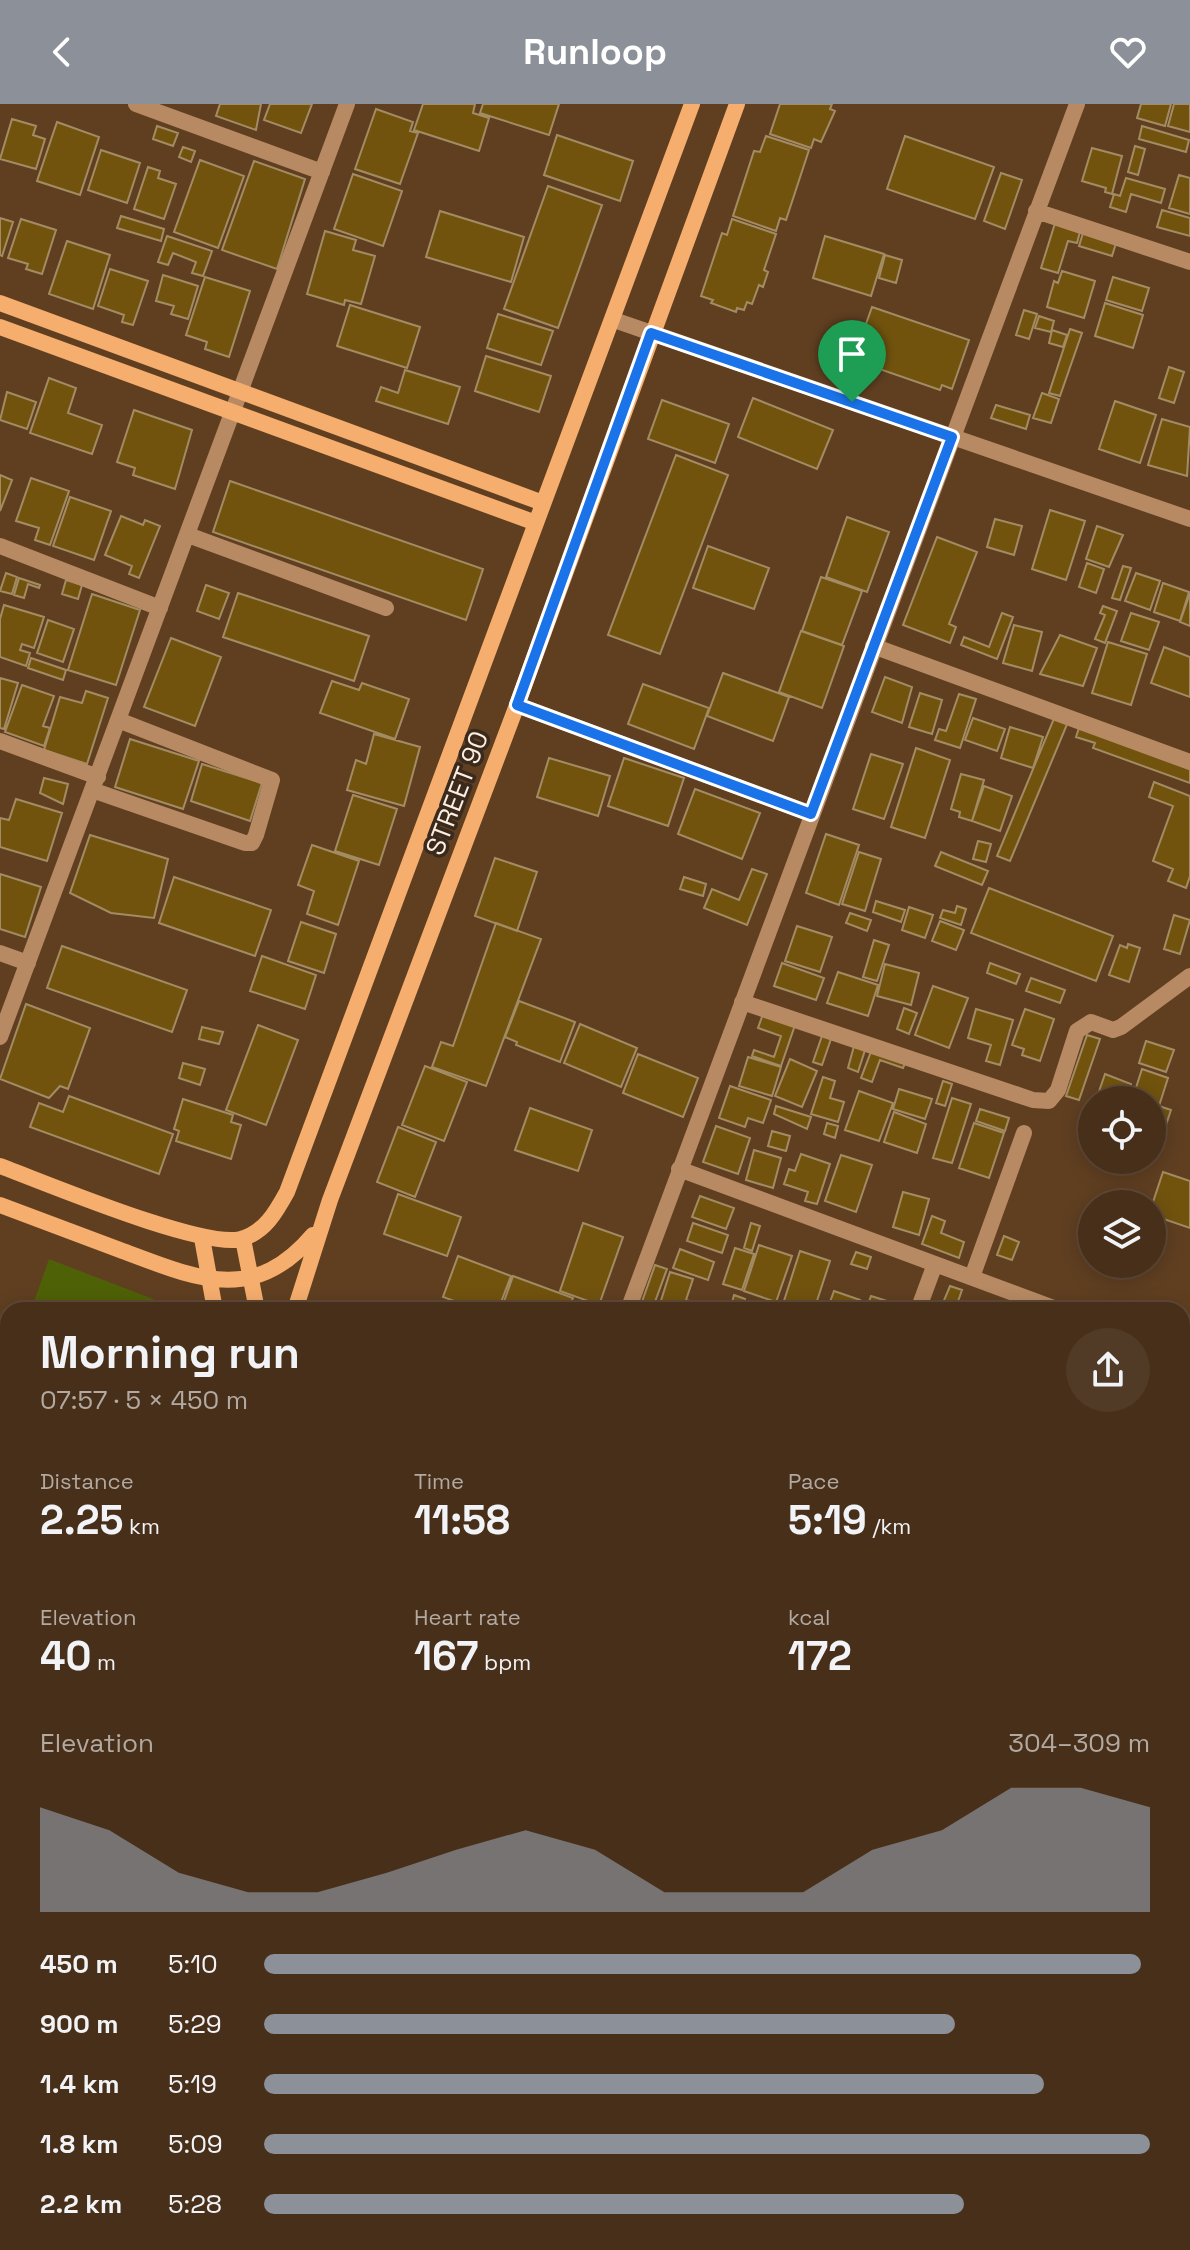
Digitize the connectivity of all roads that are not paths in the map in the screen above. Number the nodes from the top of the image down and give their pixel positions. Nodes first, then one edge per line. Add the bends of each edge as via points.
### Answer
1 (136, 104) edge
2 (347, 104) edge
3 (692, 104) edge
4 (737, 104) edge
5 (1077, 104) edge
6 (322, 172) junction
7 (1036, 211) junction
8 (1190, 262) edge
9 (0, 303) edge
10 (614, 320) junction
11 (0, 327) edge
12 (651, 333) junction
13 (240, 392) junction
14 (232, 413) junction
15 (952, 437) junction
16 (543, 503) junction
17 (1190, 519) edge
18 (536, 523) junction
19 (188, 535) junction
20 (0, 546) edge
21 (160, 608) junction
22 (386, 608) dead end
23 (873, 646) junction
24 (517, 705) junction
25 (118, 720) junction
26 (0, 741) edge
27 (1190, 762) edge
28 (95, 783) junction
29 (811, 814) junction
30 (0, 953) edge
31 (28, 963) junction
32 (1190, 976) edge
33 (742, 1002) junction
34 (0, 1037) edge
35 (1024, 1133) dead end
36 (0, 1166) edge
37 (679, 1169) junction
38 (0, 1205) edge
39 (320, 1228) junction
40 (202, 1238) junction
41 (243, 1239) junction
42 (935, 1264) junction
43 (972, 1277) junction
44 (249, 1278) junction
45 (208, 1280) junction
46 (213, 1302) edge
47 (255, 1302) edge
48 (297, 1302) edge
49 (631, 1302) edge
50 (921, 1302) edge
51 (1038, 1302) edge

1 - 6 street
2 - 6 street
3 - 10 main road, STREET 90
4 - 12 main road, STREET 90
5 - 7 street
6 - 13 street
7 - 8 street
7 - 15 street
9 - 13 main road
10 - 12 street
10 - 16 main road, STREET 90
11 - 14 main road
12 - 15 street
12 - 24 main road, STREET 90
13 - 14 street
13 - 16 main road
14 - 18 main road
14 - 19 street
15 - 17 street
15 - 23 street
16 - 18 main road, STREET 90
18 - 41 main road, STREET 90 via 287,1192 270,1222
19 - 21 street
19 - 22 street
20 - 21 street
21 - 25 street
23 - 27 street
23 - 29 street
24 - 29 street
24 - 39 main road, STREET 90
25 - 28 street
25 - 28 street via 272,780 256,835 252,843 245,843
26 - 28 street
28 - 31 street
29 - 33 street
30 - 31 street
31 - 34 street
32 - 33 street via 1121,1027 1083,1025 1049,1101
33 - 37 street
35 - 43 street
36 - 40 main road
37 - 42 street
37 - 49 street
38 - 45 main road
39 - 44 main road via 292,1260
39 - 48 main road, STREET 90
40 - 41 main road
40 - 45 main road
41 - 44 main road
42 - 43 street
42 - 50 street
43 - 51 street
44 - 45 main road
44 - 47 main road
45 - 46 main road

